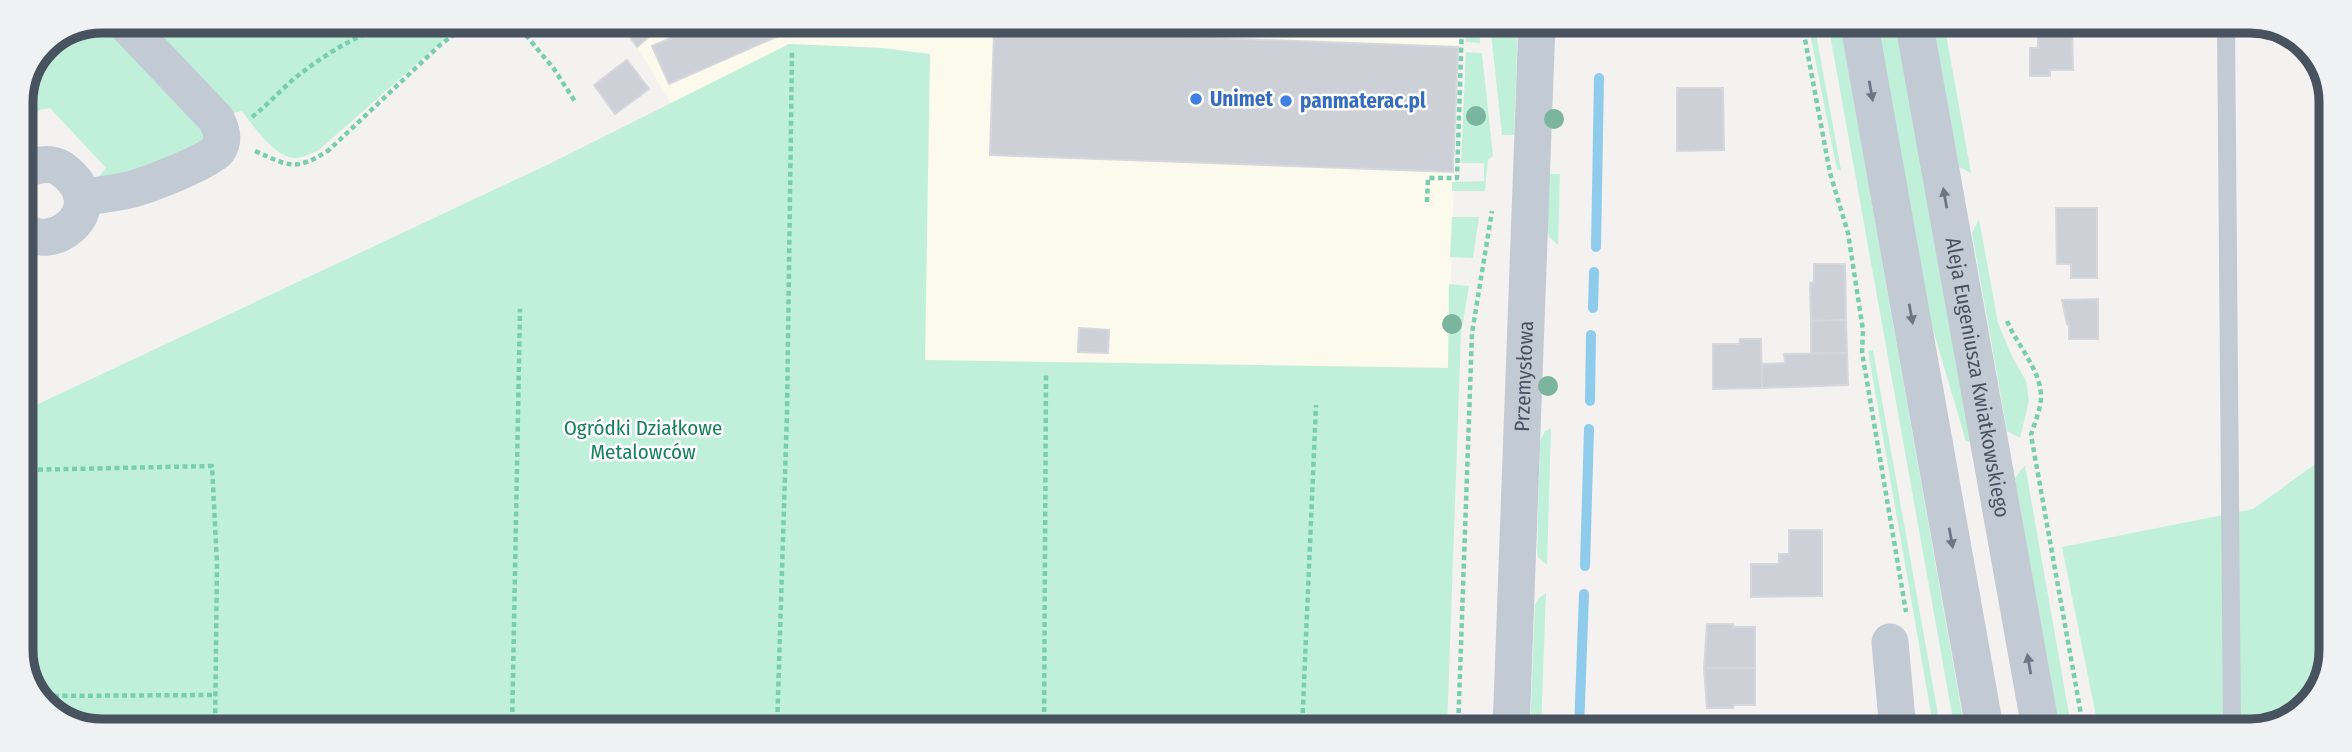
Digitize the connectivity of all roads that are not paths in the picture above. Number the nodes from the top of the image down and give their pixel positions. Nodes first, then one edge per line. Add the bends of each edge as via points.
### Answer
1 (134, 33) edge
2 (1537, 33) edge
3 (1861, 33) edge
4 (1916, 33) edge
5 (2226, 33) edge
6 (33, 167) edge
7 (84, 197) junction
8 (33, 236) edge
9 (1899, 633) road end
10 (1511, 719) edge
11 (1898, 719) edge
12 (1983, 719) edge
13 (2039, 719) edge
14 (2232, 719) edge

1 - 7 street via 216,119 222,139 218,149 195,164 135,188
2 - 10 street, Przemysłowa
3 -> 12 street
13 -> 4 street, Aleja Eugeniusza Kwiatkowskiego
5 - 14 lane
6 - 7 street via 58,166 76,180
7 - 8 street via 81,211 58,235
9 - 11 street

